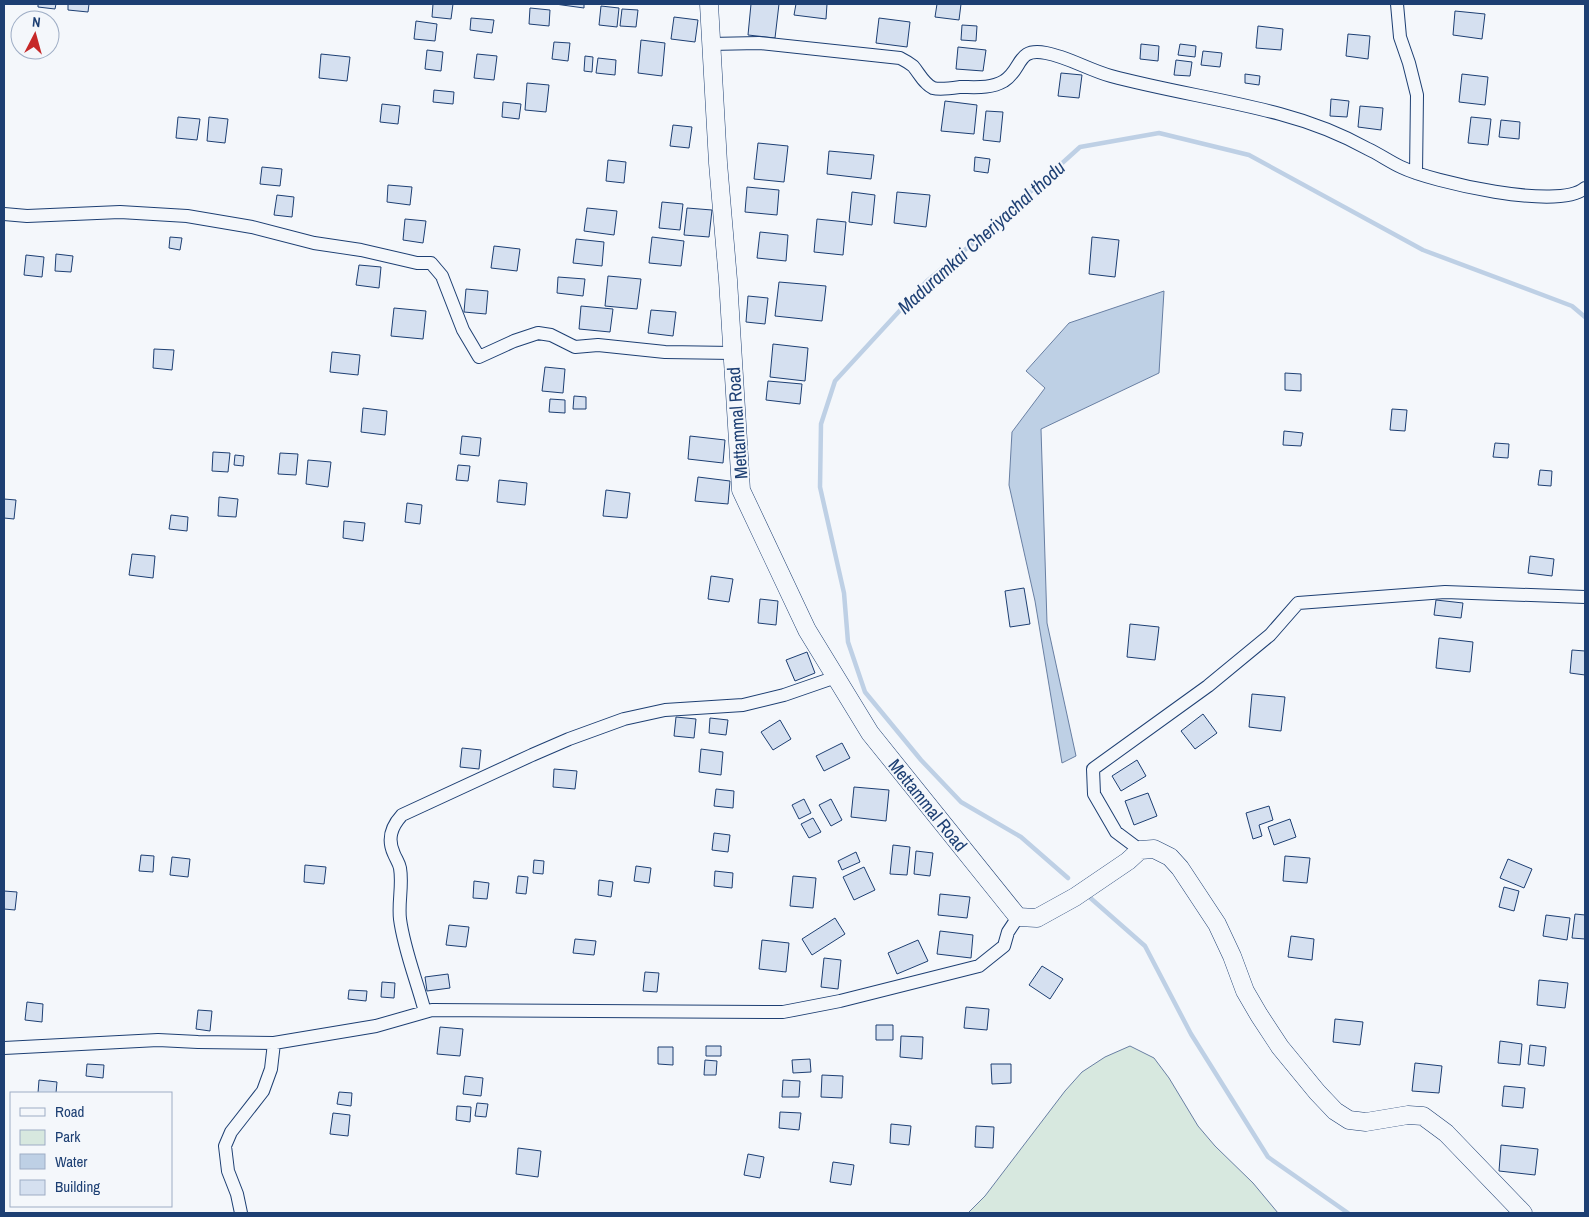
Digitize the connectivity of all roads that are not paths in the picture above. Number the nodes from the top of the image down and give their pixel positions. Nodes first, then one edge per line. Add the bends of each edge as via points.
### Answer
1 (709, 4) edge
2 (1397, 4) edge
3 (710, 44) junction
4 (1416, 172) junction
5 (1585, 188) edge
6 (4, 214) edge
7 (733, 353) junction
8 (1585, 597) edge
9 (836, 677) junction
10 (1140, 850) junction
11 (1018, 918) junction
12 (425, 1012) junction
13 (274, 1043) junction
14 (4, 1048) edge
15 (241, 1213) edge
16 (1523, 1213) edge

1 - 3 main road, Mettammal Road
2 - 4 street via 1400,37 1417,95
3 - 4 street via 759,43 900,58 912,65 934,88 992,87 1006,80 1021,58 1030,52 1047,53 1109,75 1169,91 1280,114 1314,125
3 - 7 main road, Mettammal Road
4 - 5 street via 1496,192 1556,196 1581,192
6 - 7 street via 120,212 187,216 417,263 431,263 442,276 463,330 479,357 538,332 575,347 598,345 665,352
7 - 9 main road, Mettammal Road via 742,490 808,630
8 - 10 street via 1445,592 1298,603 1270,635 1208,686 1093,769 1094,794 1107,817 1116,832
9 - 11 main road, Mettammal Road via 870,733
9 - 12 street via 743,705 665,710 624,719 539,752 402,815 391,834 393,851 400,866 400,918 404,943
10 - 11 main road via 1075,897 1037,918
10 - 16 main road via 1154,849 1170,856 1180,868 1217,924 1245,991 1259,1015 1280,1047 1335,1111 1348,1120 1366,1122 1408,1115 1423,1116 1446,1133
11 - 12 street via 1008,932 1004,946 979,966 784,1012
12 - 13 street via 376,1026
13 - 14 street via 158,1040
13 - 15 street via 271,1070 263,1091 231,1132 225,1146 228,1171

